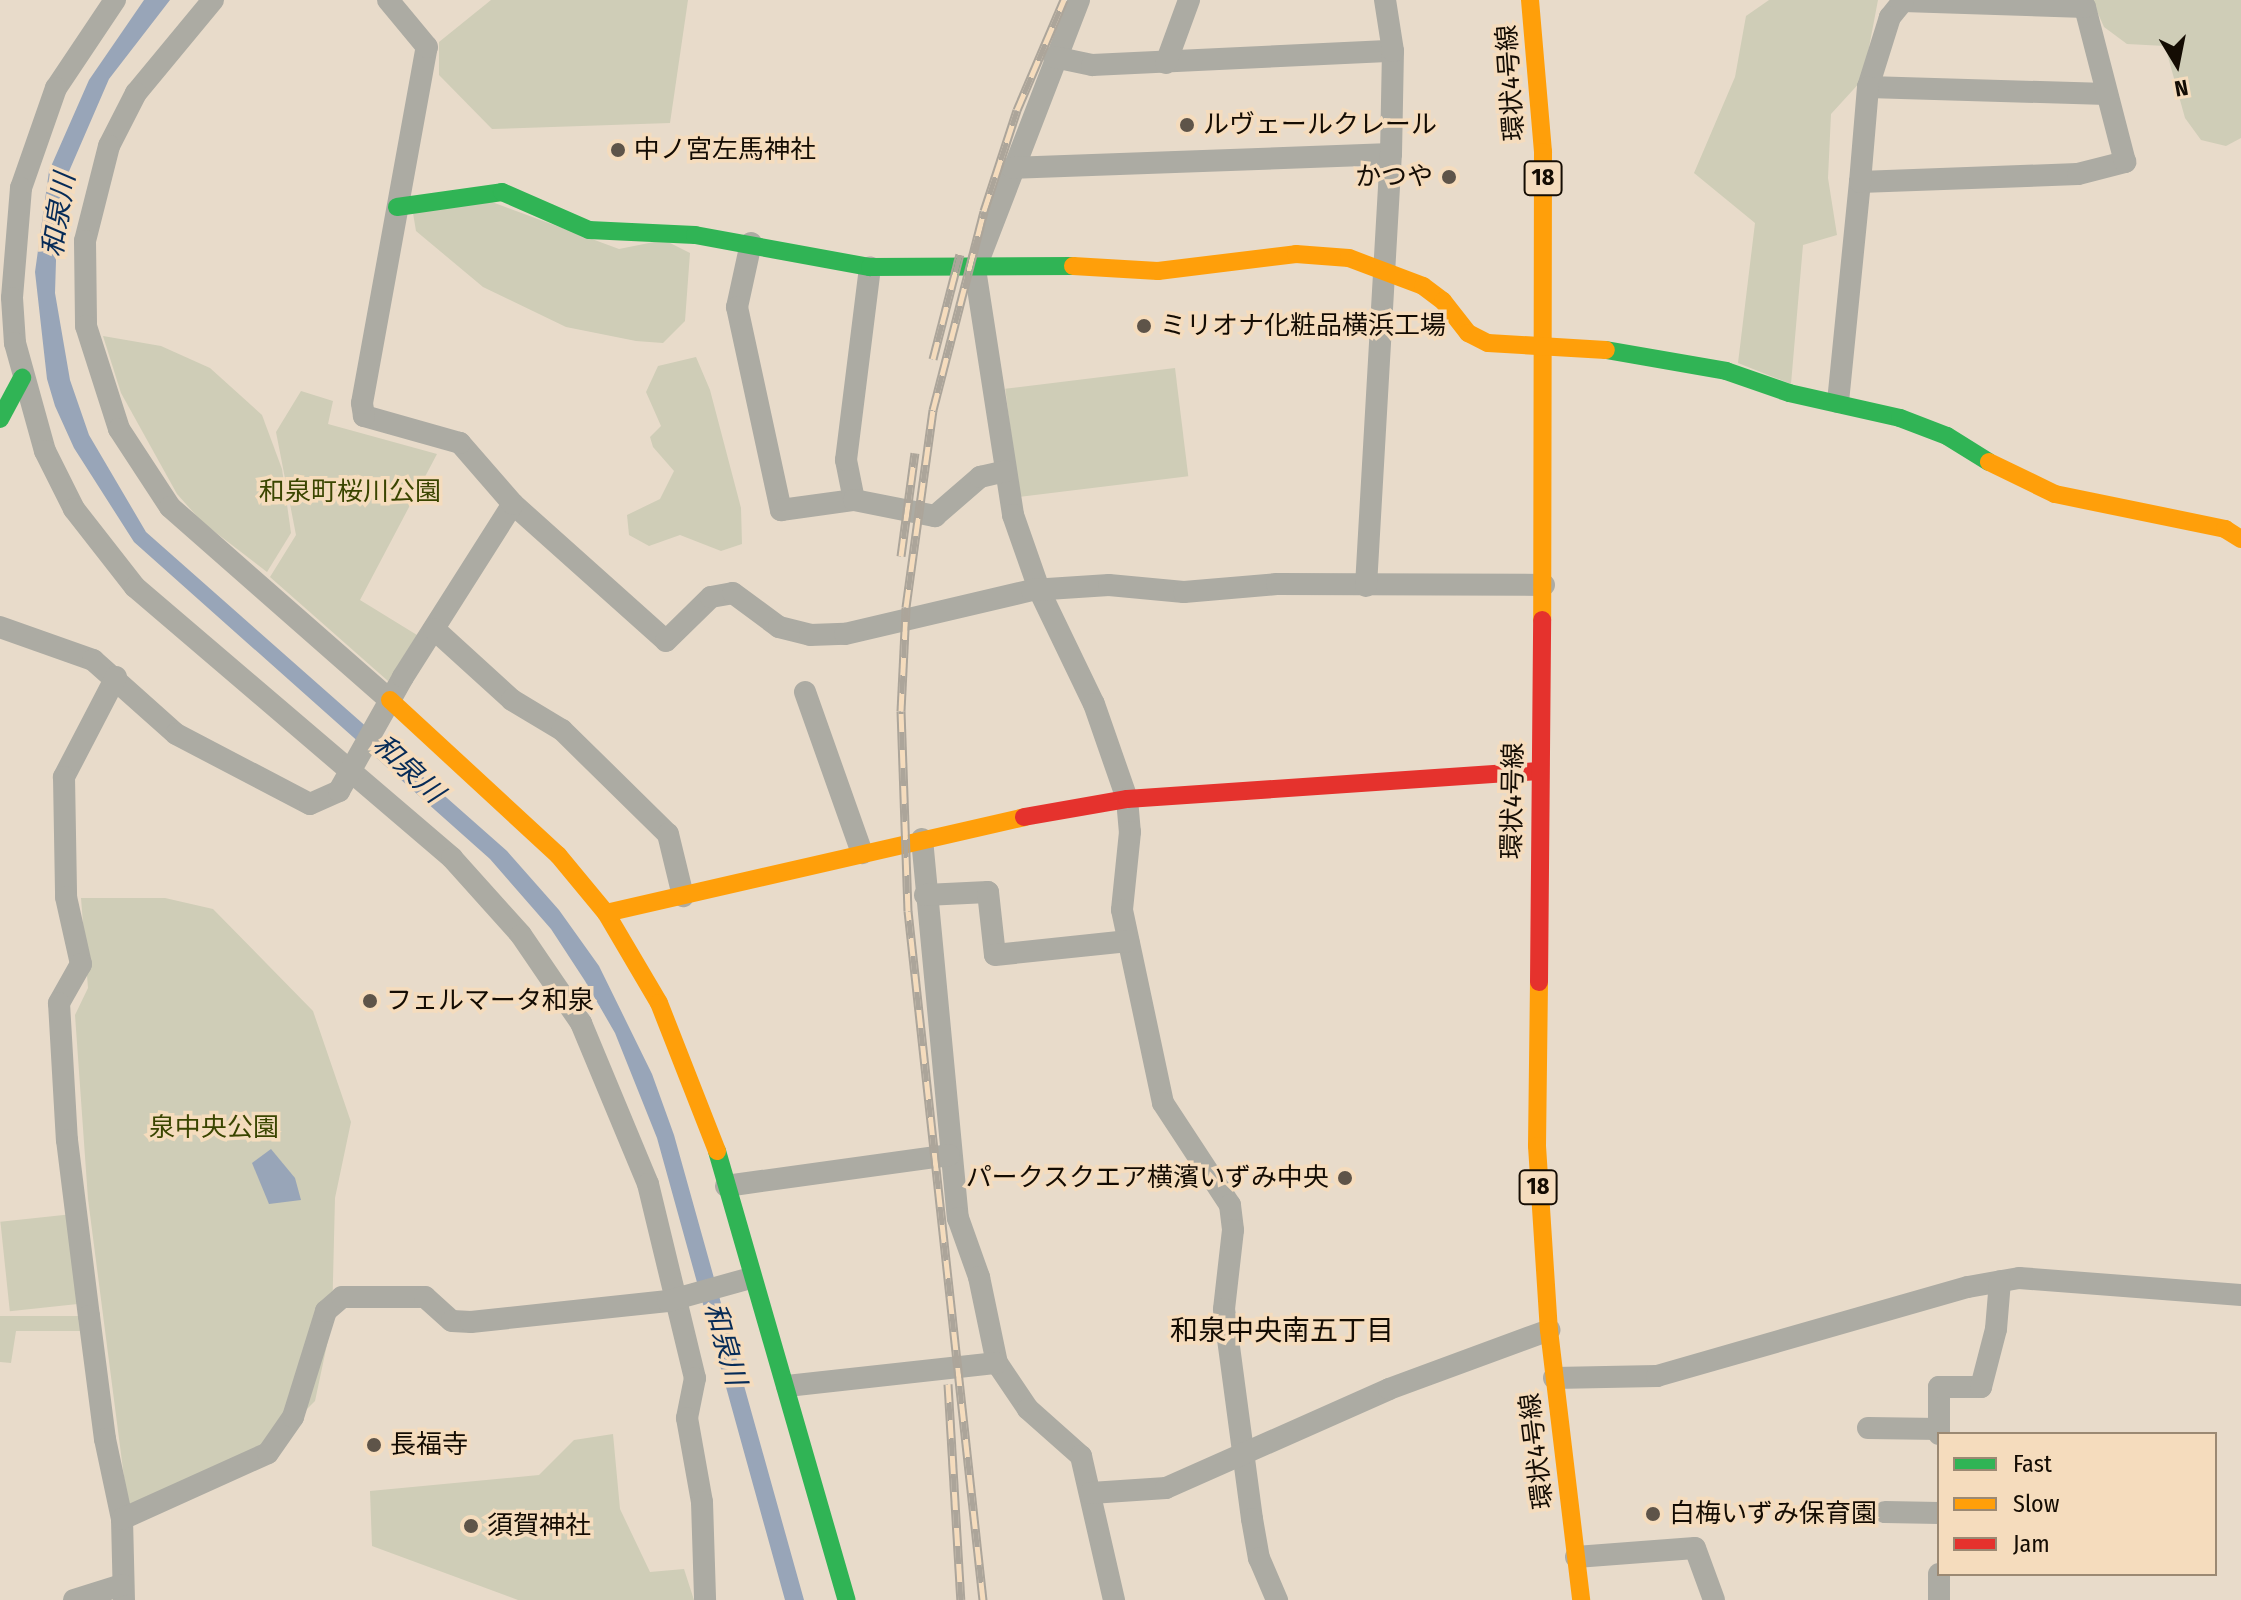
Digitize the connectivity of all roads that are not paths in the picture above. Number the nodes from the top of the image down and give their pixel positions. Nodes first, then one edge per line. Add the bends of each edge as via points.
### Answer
1 (115, 0) edge
2 (213, 0) edge
3 (388, 0) edge
4 (1079, 0) edge
5 (1189, 0) edge
6 (1385, 0) edge
7 (1530, 0) edge
8 (1393, 51) junction
9 (1054, 57) junction
10 (1166, 63) junction
11 (1868, 87) junction
12 (2107, 94) junction
13 (1391, 154) junction
14 (1012, 168) junction
15 (1860, 182) junction
16 (397, 207) junction
17 (751, 243) junction
18 (870, 267) junction
19 (1387, 268) junction
20 (975, 269) junction
21 (1545, 348) junction
22 (22, 378) junction
23 (1838, 402) junction
24 (0, 419) edge
25 (1005, 471) junction
26 (854, 500) junction
27 (513, 504) junction
28 (2241, 539) edge
29 (1544, 585) junction
30 (1366, 586) junction
31 (1040, 592) junction
32 (0, 627) edge
33 (434, 629) junction
34 (116, 677) junction
35 (805, 692) dead end
36 (386, 708) junction
37 (354, 767) junction
38 (1539, 771) junction
39 (1127, 799) junction
40 (922, 839) junction
41 (862, 853) junction
42 (925, 895) junction
43 (683, 896) junction
44 (606, 913) junction
45 (1128, 941) junction
46 (949, 1155) junction
47 (726, 1186) junction
48 (743, 1280) junction
49 (2000, 1281) junction
50 (2241, 1295) edge
51 (680, 1297) junction
52 (1549, 1330) junction
53 (997, 1363) junction
54 (1554, 1378) junction
55 (787, 1386) junction
56 (1868, 1428) dead end
57 (1939, 1431) edge
58 (1245, 1454) junction
59 (1091, 1493) junction
60 (1885, 1512) dead end
61 (1937, 1513) edge
62 (122, 1519) junction
63 (1576, 1557) junction
64 (1939, 1576) edge
65 (123, 1592) edge
66 (1939, 1599) edge
67 (74, 1600) edge
68 (705, 1600) edge
69 (847, 1600) edge
70 (1114, 1600) edge
71 (1277, 1600) edge
72 (1581, 1600) edge
73 (1714, 1600) edge

1 - 22 street via 56,88 21,188 12,298
2 - 36 street via 136,93 109,146 85,241 86,326 119,429 170,507
3 - 16 street via 427,47
4 - 9 street
5 - 10 street
6 - 8 street
7 - 21 street, 環状4号線 / 18 via 1543,152
8 - 10 street
8 - 13 street
9 - 10 street via 1092,65
9 - 14 street
11 - 12 street
11 - 12 street via 1890,17 1903,1 2085,7
11 - 15 street
12 - 15 street via 2125,162 2078,174
13 - 14 street
13 - 19 street
14 - 20 street
15 - 23 street
16 - 17 street via 502,192 589,230
16 - 27 street via 362,403 364,416 460,443
17 - 18 street
17 - 26 street via 737,307 781,510
18 - 20 street
18 - 26 street via 846,460
19 - 20 street via 1349,258 1296,254 1158,271 1040,264
19 - 21 street via 1435,294 1476,339
19 - 30 street
20 - 25 street
21 - 23 street via 1667,359
21 - 29 street, 環状4号線 / 18
22 - 24 street
22 - 37 street via 45,451 101,547 135,587
23 - 28 street via 1947,436 2020,481 2055,494 2225,529
25 - 26 street via 980,477 935,516
25 - 31 street via 1013,515
27 - 31 street via 666,641 711,597 733,593 779,627 810,635 845,634
27 - 33 street
29 - 30 street
29 - 38 street, 環状4号線 / 18
30 - 31 street via 1261,584 1184,592 1109,585
31 - 39 street via 1094,704
32 - 34 street via 67,647
33 - 36 street
33 - 43 street via 512,700 562,730 668,834
34 - 37 street via 176,734 310,804 330,799
34 - 62 street via 64,777 66,897 81,964 59,1003 67,1140 105,1439
35 - 41 street
36 - 37 street
36 - 44 street via 533,830
37 - 51 street via 452,858 521,935 581,1023 636,1150
38 - 39 street
38 - 52 street, 環状4号線 / 18 via 1537,1146
39 - 40 street
39 - 45 street via 1122,910
40 - 41 street
40 - 42 street
41 - 43 street
42 - 45 street via 988,892 995,955
42 - 46 street
43 - 44 street
44 - 47 street via 686,1062
45 - 58 street via 1163,1103 1230,1205 1233,1230 1224,1309
46 - 47 street
46 - 53 street via 958,1218 979,1277
47 - 48 street
48 - 51 street
48 - 55 street
49 - 50 street via 2019,1278
49 - 54 street via 1657,1376
49 - 57 street via 1996,1329 1981,1387 1939,1387
51 - 62 street via 461,1322 452,1321 425,1297 342,1297 326,1311 293,1417 268,1453
51 - 68 street via 695,1378 687,1418 702,1502
52 - 54 street, 環状4号線 / 18
52 - 58 street via 1389,1389
53 - 55 street
53 - 59 street via 1028,1409 1081,1456
54 - 63 street, 環状4号線 / 18
55 - 69 street
56 - 57 street
58 - 59 street via 1166,1488
58 - 71 street via 1259,1558
59 - 70 street
60 - 61 street
62 - 65 street
63 - 72 street, 環状4号線 / 18
63 - 73 street via 1695,1548
64 - 66 street
65 - 67 street

